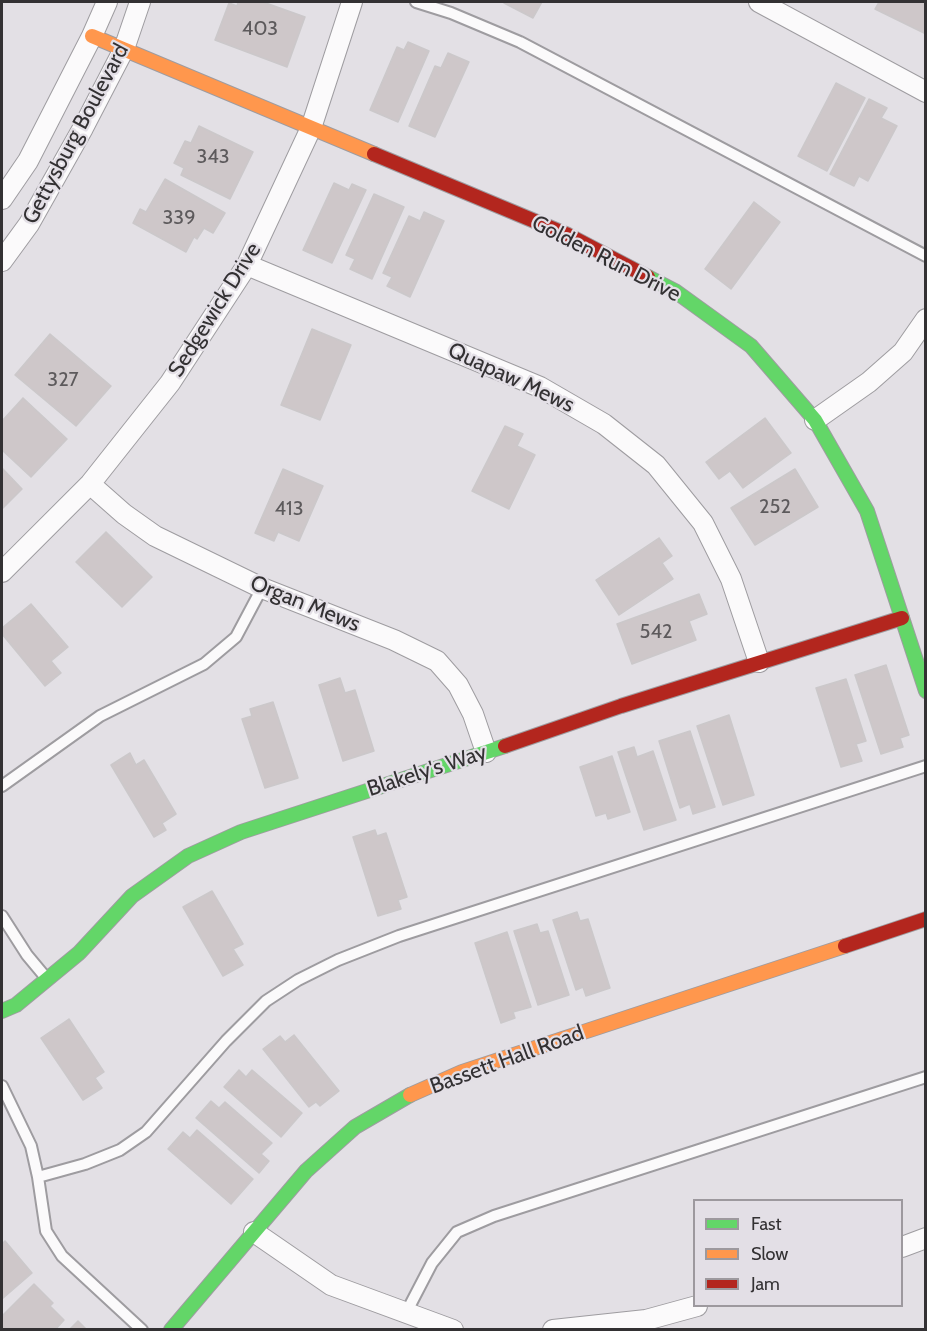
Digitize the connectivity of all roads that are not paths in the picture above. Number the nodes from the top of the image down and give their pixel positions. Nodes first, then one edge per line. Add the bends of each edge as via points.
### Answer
1 (107, 2) edge
2 (140, 2) edge
3 (352, 2) edge
4 (416, 2) edge
5 (759, 2) edge
6 (92, 36) junction
7 (124, 49) junction
8 (926, 92) edge
9 (311, 128) junction
10 (2, 200) edge
11 (926, 256) edge
12 (2, 261) edge
13 (247, 265) junction
14 (926, 320) edge
15 (814, 420) junction
16 (90, 483) junction
17 (2, 572) edge
18 (262, 588) junction
19 (902, 618) junction
20 (759, 662) junction
21 (926, 691) edge
22 (486, 752) junction
23 (926, 766) edge
24 (2, 786) edge
25 (2, 916) edge
26 (926, 919) edge
27 (47, 980) junction
28 (2, 1011) edge
29 (926, 1077) edge
30 (2, 1086) edge
31 (38, 1177) junction
32 (254, 1232) junction
33 (926, 1238) edge
34 (903, 1247) edge
35 (693, 1306) edge
36 (406, 1312) junction
37 (142, 1329) edge
38 (171, 1329) edge
39 (453, 1329) edge
40 (553, 1329) edge

1 - 6 street, Gettysburg Boulevard
2 - 7 street, Gettysburg Boulevard
3 - 9 street, Sedgewick Drive
4 - 11 lane via 520,42
5 - 8 street
6 - 7 street, Golden Run Drive
6 - 10 street, Gettysburg Boulevard via 28,161
7 - 9 street, Golden Run Drive
7 - 12 street, Gettysburg Boulevard via 29,224
9 - 13 street, Sedgewick Drive
9 - 15 street, Golden Run Drive via 568,235 675,291 751,346
13 - 16 street, Sedgewick Drive via 170,382
13 - 20 street, Quapaw Mews via 540,387 604,423 656,465 703,523 731,579
14 - 15 street via 903,352 869,382
15 - 19 street, Golden Run Drive via 867,511
16 - 17 street, Sedgewick Drive
16 - 18 street, Organ Mews via 155,536
18 - 22 street, Organ Mews via 437,661 458,685
18 - 24 lane via 236,637 204,664 100,716
19 - 20 street, Blakely's Way
19 - 21 street, Golden Run Drive
20 - 22 street, Blakely's Way
22 - 27 street, Blakely's Way via 241,832 188,856 132,896 79,953
23 - 31 lane via 399,936 338,960 266,1001 146,1132 120,1150
25 - 27 lane
26 - 32 street, Bassett Hall Road via 462,1072 401,1100 355,1126 306,1171
27 - 28 street, Blakely's Way via 16,1005
29 - 36 lane via 494,1216 457,1232 432,1263
30 - 31 lane via 31,1146
31 - 37 lane via 46,1231 62,1256
32 - 36 street via 330,1284
32 - 38 street, Bassett Hall Road
33 - 34 street
35 - 40 street via 646,1320
36 - 39 street

